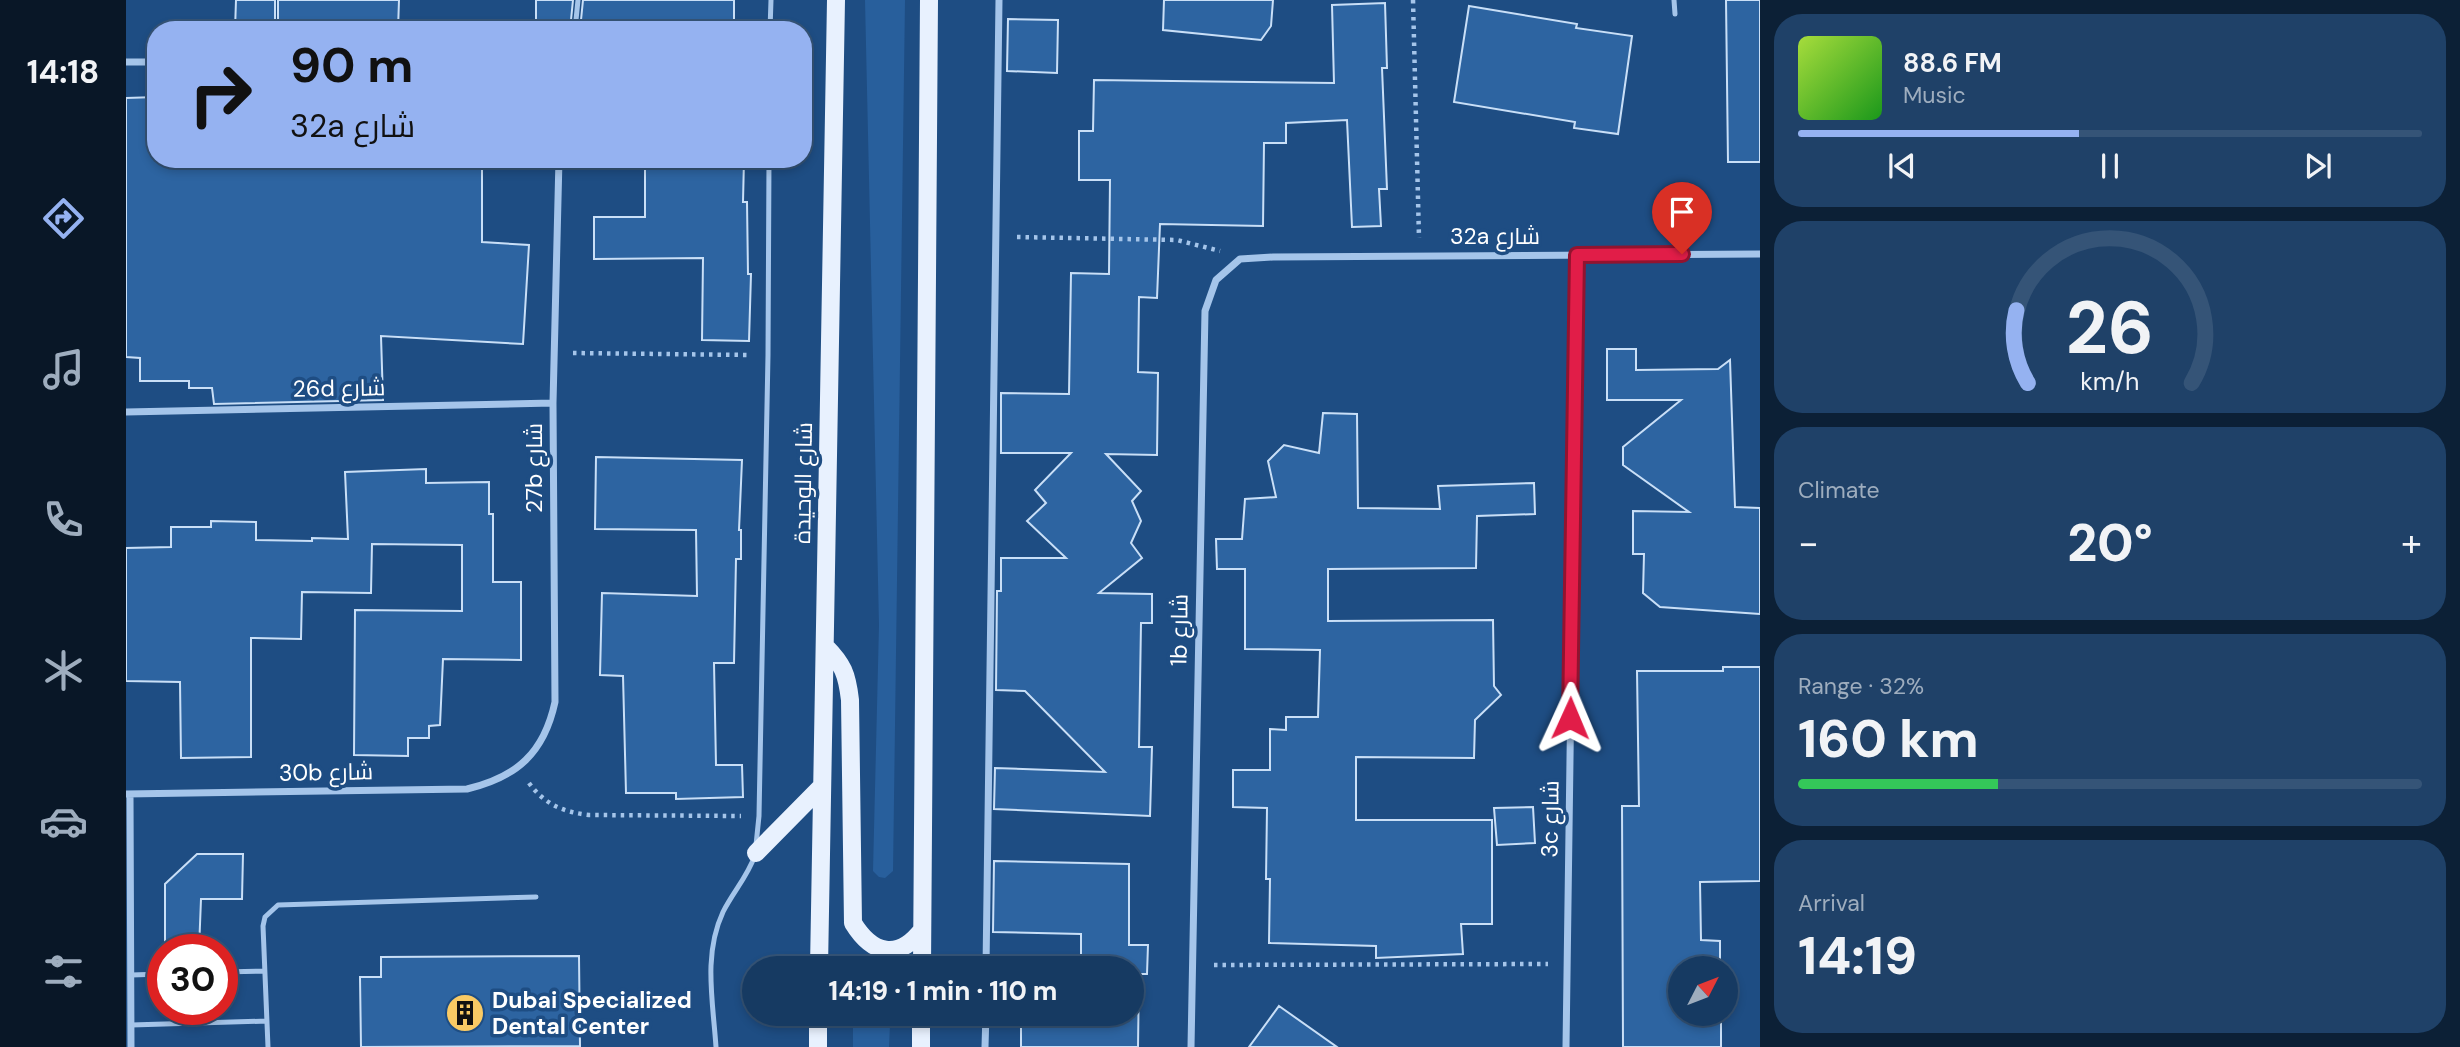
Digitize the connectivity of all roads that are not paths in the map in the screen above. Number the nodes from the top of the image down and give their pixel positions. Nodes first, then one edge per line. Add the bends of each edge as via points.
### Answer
1 (578, 0) edge
2 (771, 0) edge
3 (836, 0) edge
4 (929, 0) edge
5 (999, 0) edge
6 (1674, 0) edge
7 (1675, 14) dead end
8 (576, 21) edge
9 (770, 21) edge
10 (126, 62) edge
11 (147, 62) edge
12 (559, 168) edge
13 (769, 168) edge
14 (1760, 254) edge
15 (1577, 255) junction
16 (1240, 259) joint
17 (553, 404) junction
18 (126, 412) edge
19 (825, 646) junction
20 (520, 766) joint
21 (822, 786) junction
22 (128, 794) edge
23 (756, 853) junction
24 (536, 897) dead end
25 (922, 930) junction
26 (819, 956) edge
27 (922, 956) edge
28 (986, 956) edge
29 (264, 971) junction
30 (238, 972) edge
31 (147, 974) edge
32 (131, 975) junction
33 (267, 1021) junction
34 (131, 1025) junction
35 (818, 1026) edge
36 (921, 1026) edge
37 (986, 1026) edge
38 (131, 1047) edge
39 (268, 1047) edge
40 (716, 1047) edge
41 (818, 1047) edge
42 (921, 1047) edge
43 (985, 1047) edge
44 (1191, 1047) edge
45 (1566, 1047) edge

1 - 8 lane
2 - 9 lane
3 - 19 main road, شارع الوحيدة
4 - 25 main road
5 - 28 street
6 - 7 lane
10 - 11 street
12 - 17 street, 27b شارع
13 - 23 lane
14 - 15 street, 32a شارع
15 - 16 street, 32a شارع
15 - 45 street, 3c شارع
16 - 44 street, 1b شارع via 1216,280 1205,311
17 - 18 street, 26d شارع
17 - 20 street, 27b شارع via 555,702 544,737
19 - 21 main road, شارع الوحيدة
19 - 25 main road via 848,680 853,923 863,938 878,948 895,950 912,943
20 - 22 street, 30b شارع via 504,777 467,789
21 - 23 main road
21 - 26 main road, شارع الوحيدة
22 - 32 street
23 - 40 lane via 713,939 710,965
24 - 29 lane via 278,905 262,926
25 - 27 main road
29 - 30 lane
29 - 33 lane
31 - 32 lane
32 - 34 street
33 - 34 lane
33 - 39 lane
34 - 38 street
35 - 41 main road
36 - 42 main road
37 - 43 street

